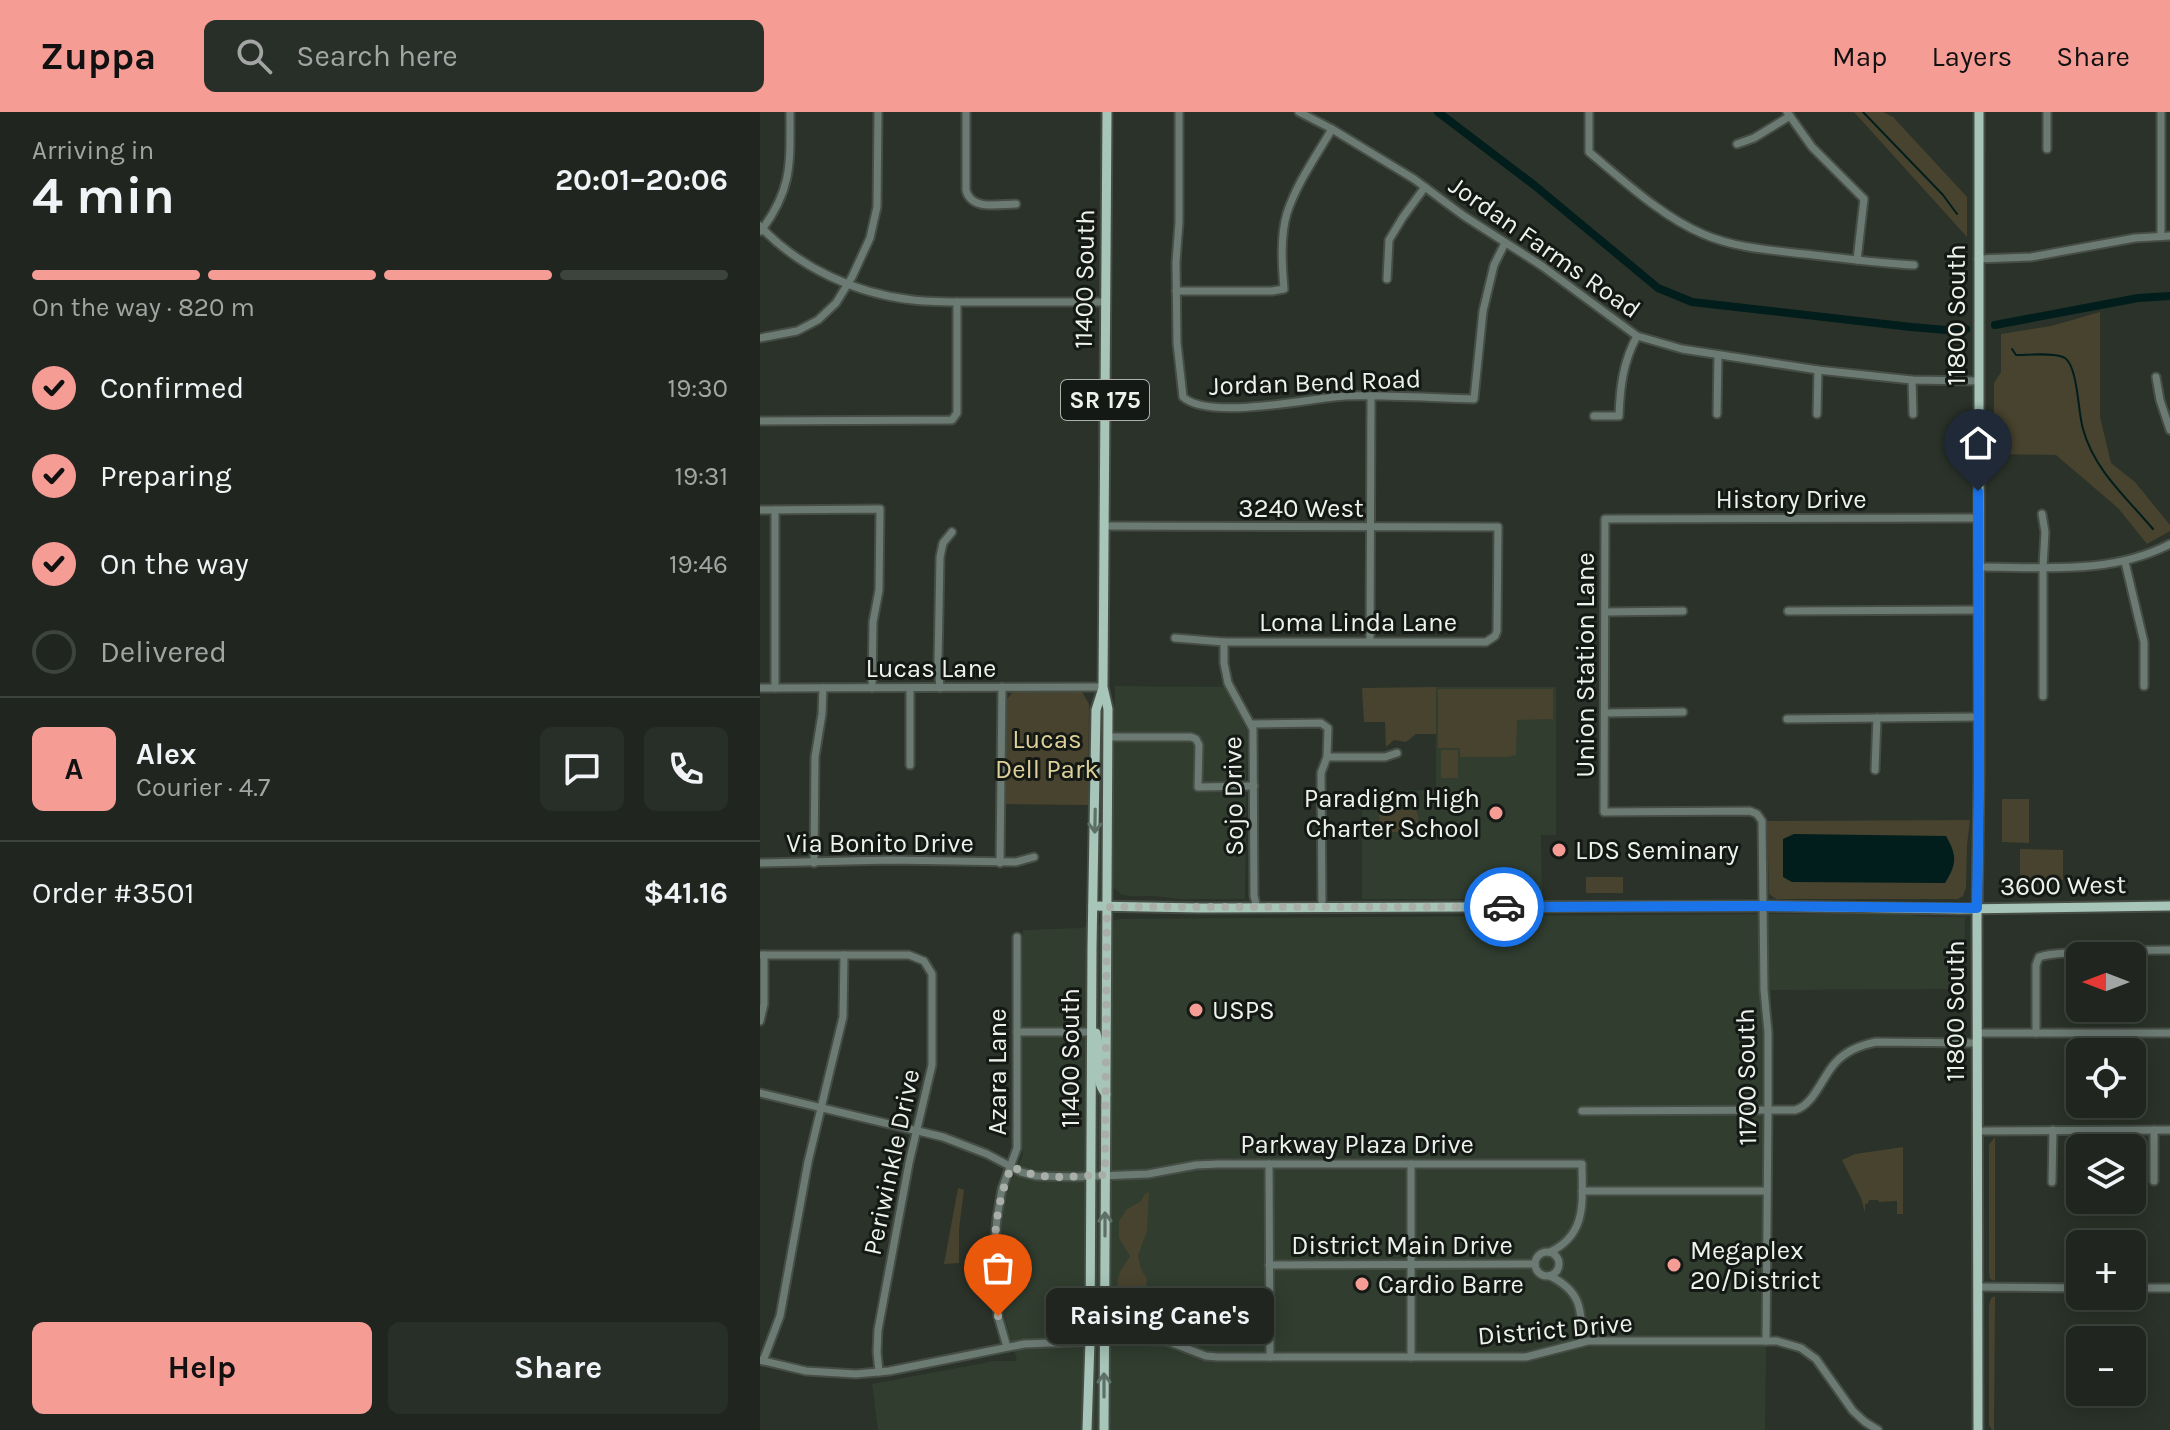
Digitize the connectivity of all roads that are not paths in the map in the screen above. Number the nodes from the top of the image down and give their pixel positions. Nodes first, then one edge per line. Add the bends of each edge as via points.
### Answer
1 (790, 112) edge
2 (878, 112) edge
3 (966, 112) edge
4 (1107, 112) edge
5 (1179, 112) edge
6 (1299, 112) edge
7 (1589, 112) edge
8 (1979, 112) edge
9 (2047, 112) edge
10 (2161, 112) edge
11 (1788, 114) edge
12 (1332, 129) junction
13 (1737, 144) dead end
14 (2047, 149) dead end
15 (1425, 187) junction
16 (1016, 204) dead end
17 (761, 229) edge
18 (2166, 236) edge
19 (1505, 243) junction
20 (1978, 259) junction
21 (1857, 260) junction
22 (1914, 265) dead end
23 (1387, 279) dead end
24 (848, 284) junction
25 (1176, 291) junction
26 (957, 302) junction
27 (1105, 302) junction
28 (1637, 336) junction
29 (760, 338) edge
30 (1718, 356) junction
31 (1818, 370) junction
32 (2156, 377) dead end
33 (1912, 380) junction
34 (1978, 381) junction
35 (1371, 396) junction
36 (1717, 414) dead end
37 (1817, 414) dead end
38 (1913, 414) dead end
39 (1594, 416) dead end
40 (760, 421) edge
41 (2170, 430) edge
42 (760, 510) edge
43 (775, 510) junction
44 (2042, 514) dead end
45 (1977, 518) junction
46 (1605, 519) joint
47 (1104, 526) junction
48 (1370, 528) junction
49 (952, 532) dead end
50 (2170, 544) edge
51 (2125, 562) junction
52 (1978, 567) junction
53 (2043, 567) junction
54 (1978, 610) junction
55 (1683, 611) dead end
56 (1788, 611) dead end
57 (1606, 612) junction
58 (1175, 638) dead end
59 (1491, 639) joint
60 (1370, 641) junction
61 (1224, 642) junction
62 (2144, 686) dead end
63 (1002, 687) junction
64 (1103, 687) junction
65 (760, 688) edge
66 (775, 688) junction
67 (823, 688) junction
68 (872, 688) junction
69 (910, 688) junction
70 (940, 688) junction
71 (2043, 696) dead end
72 (1683, 712) dead end
73 (1605, 713) junction
74 (1978, 717) junction
75 (1877, 718) junction
76 (1787, 719) dead end
77 (1252, 724) junction
78 (1108, 737) junction
79 (1397, 753) dead end
80 (1327, 757) junction
81 (910, 765) dead end
82 (1875, 770) dead end
83 (1254, 786) junction
84 (1757, 814) joint
85 (1034, 857) dead end
86 (760, 863) edge
87 (814, 863) junction
88 (1000, 863) junction
89 (1093, 906) junction
90 (1762, 906) junction
91 (2170, 906) edge
92 (1107, 907) junction
93 (1257, 908) junction
94 (1322, 908) junction
95 (1977, 908) junction
96 (1017, 937) dead end
97 (1092, 947) junction
98 (2170, 950) edge
99 (762, 955) edge
100 (844, 955) junction
101 (760, 1021) edge
102 (1106, 1031) junction
103 (1017, 1032) junction
104 (1092, 1032) junction
105 (2036, 1033) junction
106 (2170, 1033) edge
107 (1978, 1038) junction
108 (760, 1093) edge
109 (1106, 1094) junction
110 (821, 1108) junction
111 (1768, 1110) junction
112 (1582, 1111) dead end
113 (2053, 1130) junction
114 (2154, 1130) junction
115 (2170, 1130) edge
116 (916, 1131) junction
117 (1978, 1131) junction
118 (1269, 1164) junction
119 (1411, 1164) junction
120 (1012, 1166) junction
121 (1091, 1175) junction
122 (1105, 1175) junction
123 (2154, 1181) dead end
124 (2052, 1182) dead end
125 (1582, 1191) junction
126 (1767, 1191) junction
127 (1566, 1243) junction
128 (1550, 1252) junction
129 (1535, 1264) junction
130 (1559, 1264) junction
131 (1269, 1265) junction
132 (1411, 1265) junction
133 (1550, 1276) junction
134 (1565, 1283) junction
135 (1978, 1287) junction
136 (2066, 1288) edge
137 (2146, 1288) edge
138 (2170, 1288) edge
139 (1090, 1341) junction
140 (1104, 1341) junction
141 (1766, 1341) junction
142 (1582, 1342) junction
143 (1007, 1347) junction
144 (1270, 1357) junction
145 (1411, 1357) junction
146 (762, 1360) edge
147 (879, 1372) junction
148 (1087, 1430) edge
149 (1104, 1430) edge
150 (1878, 1430) edge
151 (1978, 1430) edge

1 - 17 street via 788,180 778,207
2 - 24 street via 875,218
3 - 16 street via 970,200
4 - 27 main road, 11400 South / SR 175
5 - 25 street
6 - 12 street, Jordan Farms Road
7 - 21 street via 1589,152 1680,222 1704,235 1756,249
8 - 20 main road, 11800 South
9 - 14 street
10 - 18 street
11 - 13 street
11 - 21 street via 1812,147 1864,199
12 - 15 street, Jordan Farms Road
12 - 25 street via 1286,216 1284,289
15 - 19 street, Jordan Farms Road
15 - 23 street via 1389,240
17 - 24 street via 819,271
18 - 20 street via 2023,258
19 - 28 street, Jordan Farms Road
19 - 35 street, Jordan Bend Road via 1483,311 1474,399
20 - 34 main road, 11800 South
21 - 22 street
24 - 26 street via 910,300
24 - 29 street via 811,324
25 - 35 street, Jordan Bend Road via 1183,397 1189,402 1206,407 1259,406
26 - 27 street
26 - 40 street via 957,413 952,420
27 - 47 main road, 11400 South / SR 175
28 - 30 street, Jordan Farms Road
28 - 39 street via 1621,382 1619,416
30 - 31 street, Jordan Farms Road
30 - 36 street
31 - 33 street, Jordan Farms Road
31 - 37 street
32 - 41 street
33 - 34 street, Jordan Farms Road
33 - 38 street
34 - 45 main road, 11800 South
35 - 48 street
42 - 43 street
43 - 66 street
43 - 68 street via 880,509
44 - 53 street
45 - 46 street, History Drive
45 - 52 main road, 11800 South
46 - 57 street, Union Station Lane
47 - 48 street, 3240 West
47 - 64 main road, 11400 South / SR 175
48 - 59 street, 3240 West via 1498,527 1497,631
48 - 60 street
49 - 70 street via 940,552
50 - 51 street
51 - 53 street
51 - 62 street via 2144,642
52 - 53 street
52 - 54 main road, 11800 South
53 - 71 street
54 - 56 street
54 - 74 main road, 11800 South
55 - 57 street
57 - 73 street, Union Station Lane
58 - 61 street, Loma Linda Lane
59 - 60 street, Loma Linda Lane
60 - 61 street, Loma Linda Lane
61 - 77 street, Sojo Drive via 1228,683
63 - 64 street, Lucas Lane
63 - 70 street, Lucas Lane
63 - 88 street
64 - 78 main road, 11400 South / SR 175
64 -> 89 main road, 11400 South / SR 175 via 1096,710
65 - 66 street, Lucas Lane
66 - 67 street, Lucas Lane
67 - 68 street, Lucas Lane
67 - 87 street via 815,757
68 - 69 street, Lucas Lane
69 - 70 street, Lucas Lane
69 - 81 street
72 - 73 street
73 - 84 street, Union Station Lane via 1604,812
74 - 75 street
74 - 95 main road, 11800 South
75 - 76 street
75 - 82 street
77 - 80 street via 1324,724 1329,732
77 - 83 street, Sojo Drive
78 - 83 street via 1191,737 1199,745 1198,787
78 - 92 main road, 11400 South / SR 175
79 - 80 street
80 - 94 street via 1321,773
83 - 93 street, Sojo Drive
84 - 90 street, 11700 South via 1762,821
85 - 88 street, Via Bonito Drive
86 - 87 street, Via Bonito Drive
87 - 88 street, Via Bonito Drive
89 - 92 main road, 3600 West
89 - 97 main road, 11400 South / SR 175
90 - 94 main road, 3600 West
90 - 95 main road, 3600 West
90 - 111 street, 11700 South
91 - 95 main road, 3600 West
92 - 93 main road, 3600 West
92 - 102 main road, 11400 South / SR 175
93 - 94 main road, 3600 West
95 - 107 main road, 11800 South
96 - 103 street, Azara Lane
97 - 102 main road via 1098,1025
97 - 104 main road, 11400 South / SR 175
98 - 105 street via 2039,957
99 - 100 street
99 - 101 street
100 - 110 street via 844,1012
100 - 116 street, Periwinkle Drive via 909,955 931,971 932,1060
102 - 109 main road, 11400 South / SR 175
103 - 104 street
103 - 120 street, Azara Lane via 1018,1142
104 - 109 main road via 1098,1035 1099,1084
104 - 121 main road, 11400 South / SR 175
105 - 106 street
105 - 107 street
107 - 111 street via 1866,1044 1836,1062 1801,1109
107 - 117 main road, 11800 South
108 - 110 street, Parkway Plaza Drive
109 - 122 main road, 11400 South / SR 175
110 - 116 street, Parkway Plaza Drive
110 - 146 street via 780,1316
111 - 112 street
111 - 126 street, 11700 South
113 - 114 street
113 - 117 street
113 - 124 street
114 - 115 street
114 - 123 street
116 - 120 street, Parkway Plaza Drive via 958,1142
116 - 147 street, Periwinkle Drive via 878,1330
117 - 135 main road, 11800 South
118 - 119 street, Parkway Plaza Drive
118 - 122 street, Parkway Plaza Drive
118 - 131 street
119 - 125 street, Parkway Plaza Drive via 1582,1164
119 - 132 street
120 - 121 street, Parkway Plaza Drive via 1036,1176
120 - 143 street, Azara Lane via 1002,1189 994,1250 998,1316
121 - 122 street, Parkway Plaza Drive
121 - 139 main road, 11400 South / SR 175
140 -> 122 main road, 11400 South / SR 175
125 - 126 street
125 - 127 street via 1579,1221
126 - 141 street, 11700 South
127 - 128 street
127 - 130 street
128 - 129 street via 1539,1255
128 - 130 street
129 - 132 street, District Main Drive
129 - 133 street via 1540,1274
130 - 133 street
130 - 134 street
131 - 132 street, District Main Drive
131 - 144 street
132 - 145 street
133 - 134 street
134 - 142 street via 1581,1311
135 - 136 street
135 - 151 main road, 11800 South
137 - 138 street
139 - 140 street, District Drive
139 - 143 street, District Drive
139 - 148 main road, 11400 South / SR 175
140 - 144 street, District Drive via 1167,1341 1211,1357
149 -> 140 main road, 11400 South / SR 175
141 - 142 street, District Drive
141 - 150 street, District Drive via 1789,1343 1816,1359 1853,1411
142 - 145 street, District Drive via 1526,1357
143 - 147 street, District Drive
144 - 145 street, District Drive
146 - 147 street, District Drive via 822,1373

